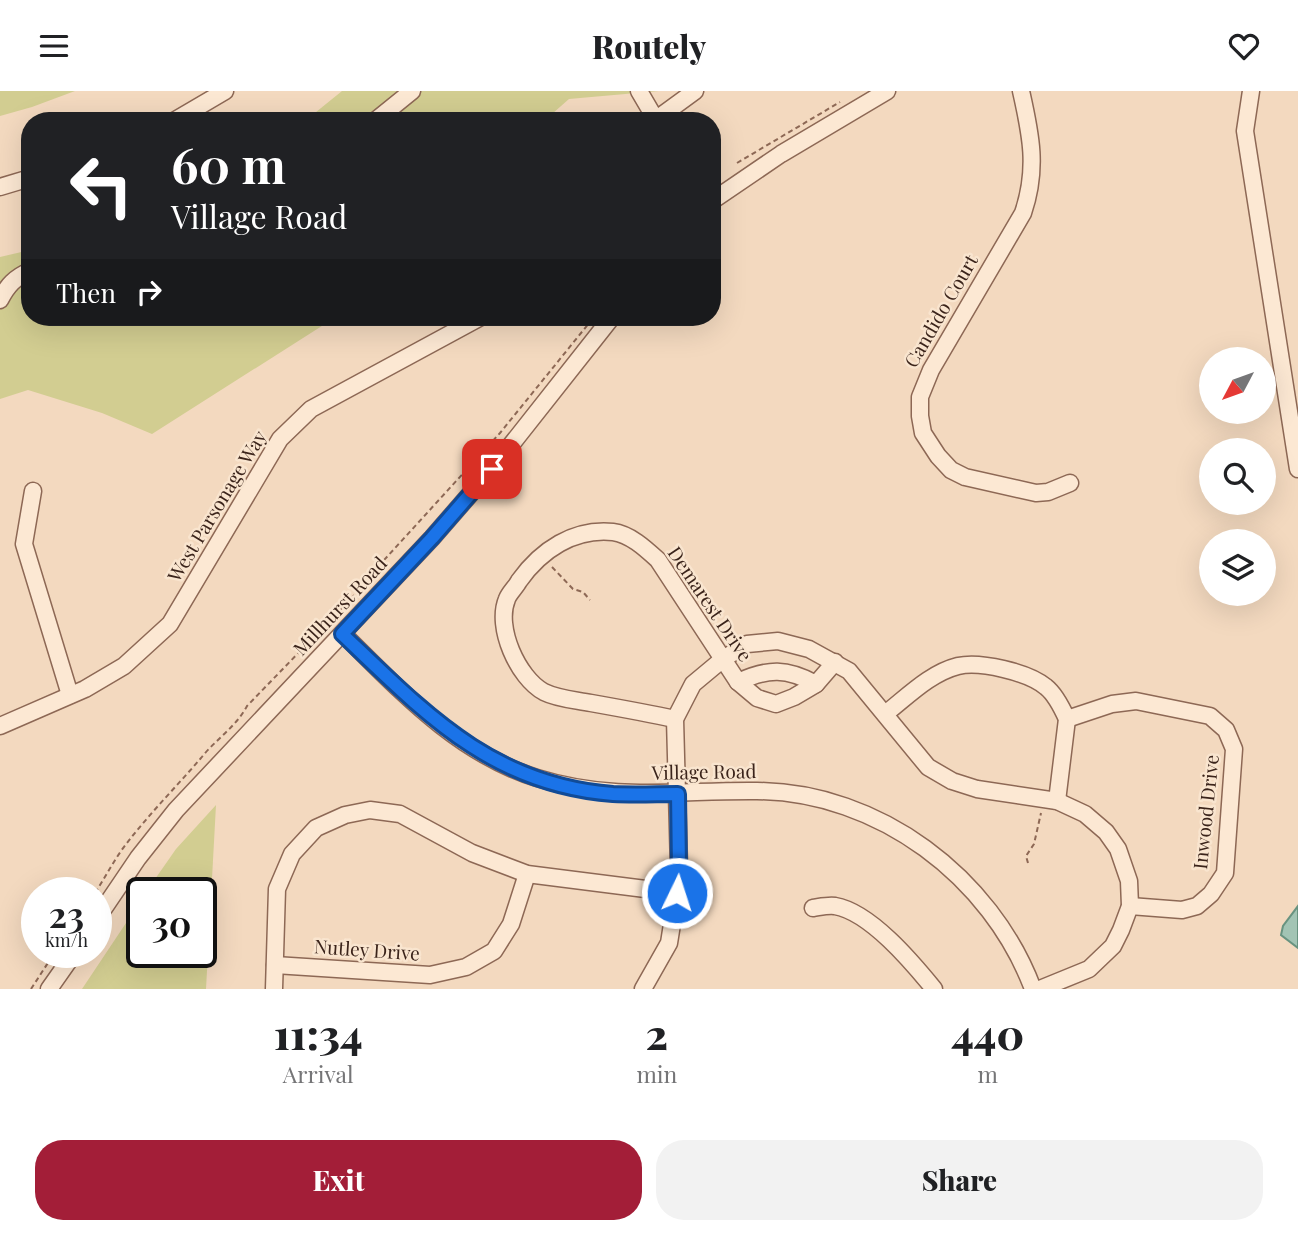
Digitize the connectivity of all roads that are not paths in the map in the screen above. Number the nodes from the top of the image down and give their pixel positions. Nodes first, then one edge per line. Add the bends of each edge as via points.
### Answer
1 (225, 91) edge
2 (412, 91) edge
3 (639, 91) edge
4 (695, 91) edge
5 (887, 91) edge
6 (1021, 91) edge
7 (1251, 91) edge
8 (189, 112) edge
9 (386, 112) edge
10 (651, 112) edge
11 (667, 112) edge
12 (21, 181) edge
13 (0, 187) edge
14 (721, 188) edge
15 (21, 275) edge
16 (0, 300) edge
17 (464, 326) edge
18 (605, 326) edge
19 (1298, 469) edge
20 (1070, 483) dead end
21 (33, 491) dead end
22 (342, 634) junction
23 (723, 659) junction
24 (835, 662) junction
25 (738, 682) junction
26 (816, 684) junction
27 (70, 695) junction
28 (885, 713) junction
29 (675, 719) junction
30 (1067, 719) junction
31 (0, 726) edge
32 (678, 794) junction
33 (1050, 800) junction
34 (527, 874) junction
35 (677, 893) junction
36 (112, 897) edge
37 (1130, 906) junction
38 (813, 908) dead end
39 (275, 965) junction
40 (64, 968) edge
41 (49, 989) edge
42 (274, 989) edge
43 (643, 989) edge
44 (933, 989) edge
45 (1033, 989) edge
46 (1040, 989) edge

1 - 8 street
2 - 9 street
3 - 10 street
4 - 11 street
5 - 14 street
6 - 20 street, Candido Court via 1033,165 1031,189 1023,213 924,383 919,416 923,433 938,456 965,477 1035,493
7 - 19 street via 1245,131
12 - 13 street
15 - 16 street
17 - 27 street, West Parsonage Way via 311,409 280,439 170,624 124,666
18 - 22 street, Millhurst Road via 492,469
21 - 27 street via 24,544
22 - 32 street, Village Road via 440,725 510,768 589,791
22 - 36 street, Millhurst Road via 176,810
23 - 24 street via 747,644 778,641
23 - 25 street, Demarest Drive
23 - 29 street via 693,684
23 - 29 street, Demarest Drive via 658,559 616,532 584,533 563,541 541,557 506,600 504,629 512,653 544,692
24 - 26 street, Demarest Drive
24 - 28 street via 849,671
25 - 26 street via 755,673 779,671 796,673
25 - 26 street, Demarest Drive via 757,698 776,703
27 - 31 street, West Parsonage Way
28 - 30 street via 929,679 957,666 987,665 1046,687
28 - 33 street via 928,767 952,781
29 - 32 street
30 - 33 street
30 - 37 street, Inwood Drive via 1136,701 1210,716 1226,730 1234,749 1224,873 1212,894 1197,906 1182,909
32 - 35 street
32 - 45 street, Village Road via 785,793 838,804 888,825 937,856 976,893 1012,942
33 - 37 street via 1085,814 1118,849 1129,881
34 - 35 street
34 - 39 street, Nutley Drive via 511,924 494,951 466,967 430,975
34 - 39 street via 472,853 400,814 370,810 345,815 316,828 292,854 277,889
35 - 43 street via 669,943
37 - 46 street via 1113,946 1101,959 1074,977
38 - 44 street via 832,905 850,911 912,961
39 - 42 street
40 - 41 street

